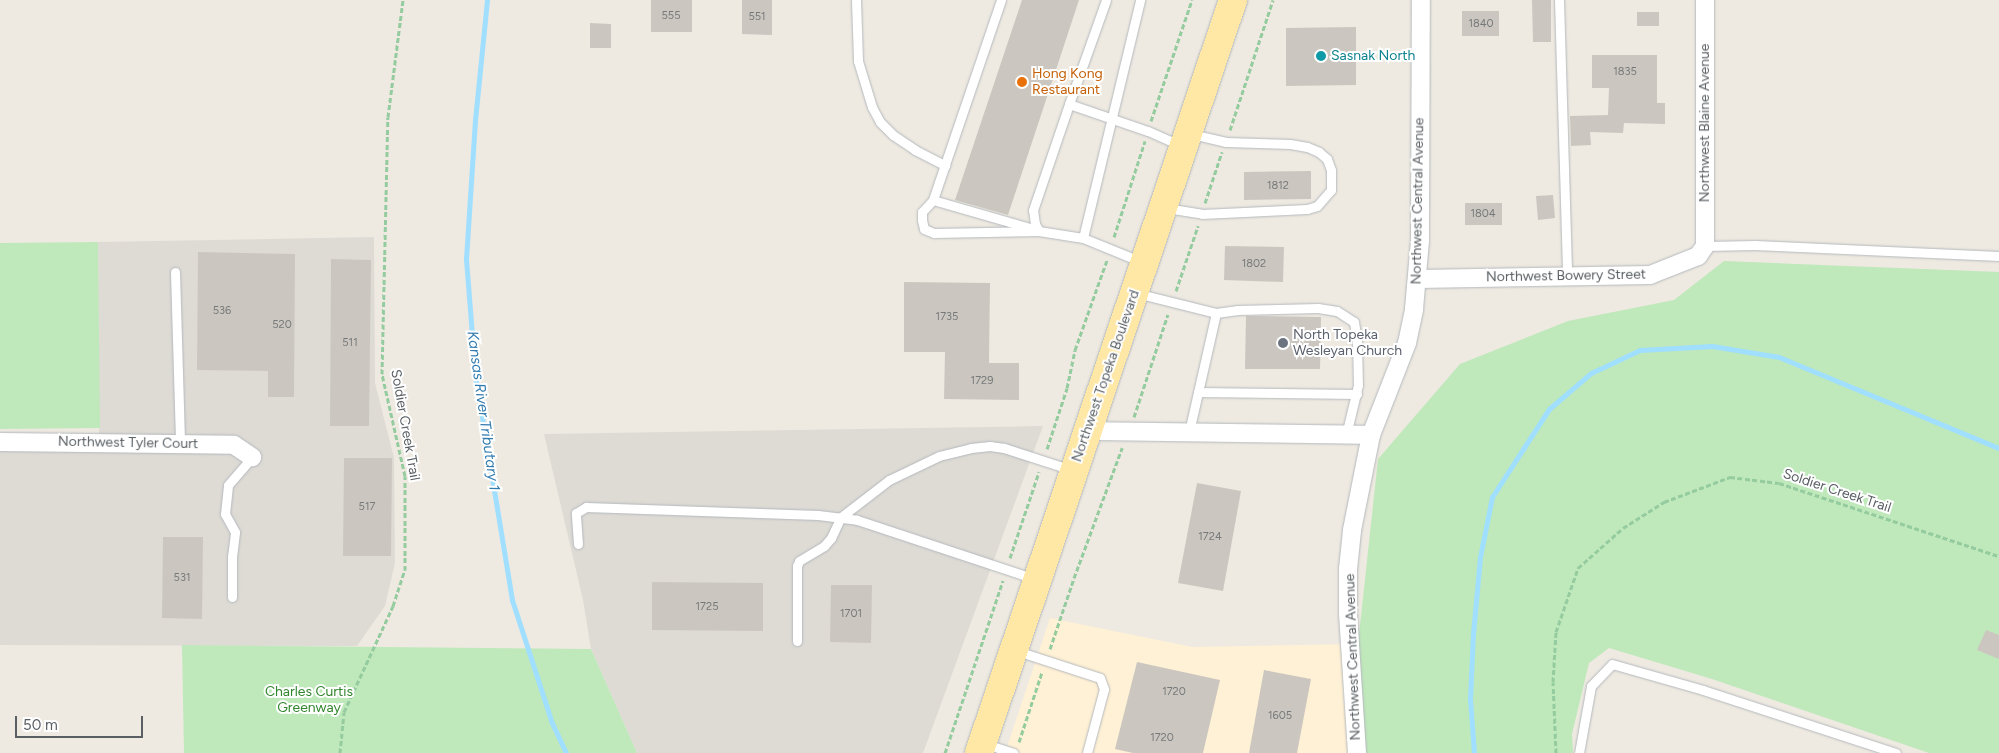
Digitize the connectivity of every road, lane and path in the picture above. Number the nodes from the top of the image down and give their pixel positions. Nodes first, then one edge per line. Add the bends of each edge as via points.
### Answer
1 (403, 0) edge
2 (856, 0) edge
3 (1001, 0) edge
4 (1106, 0) edge
5 (1140, 0) edge
6 (1192, 0) edge
7 (1233, 0) edge
8 (1273, 0) edge
9 (1421, 0) edge
10 (1560, 0) edge
11 (1705, 0) edge
12 (1069, 104) junction
13 (1110, 118) junction
14 (1148, 131) junction
15 (1186, 140) junction
16 (1226, 142) junction
17 (945, 165) junction
18 (933, 200) junction
19 (1163, 207) junction
20 (1202, 214) junction
21 (1040, 231) junction
22 (1083, 238) junction
23 (1705, 246) junction
24 (1111, 249) junction
25 (1999, 256) edge
26 (1144, 263) junction
27 (175, 272) dead end
28 (1567, 277) junction
29 (1418, 279) junction
30 (1134, 293) junction
31 (1172, 302) junction
32 (1216, 313) junction
33 (1198, 392) junction
34 (1357, 394) junction
35 (1088, 431) junction
36 (1129, 432) junction
37 (1189, 432) junction
38 (1346, 435) junction
39 (1371, 435) junction
40 (0, 442) edge
41 (180, 444) junction
42 (252, 457) joint
43 (1043, 460) junction
44 (1074, 471) junction
45 (842, 517) junction
46 (578, 544) dead end
47 (1999, 556) edge
48 (1007, 568) junction
49 (1038, 580) junction
50 (232, 597) dead end
51 (798, 641) dead end
52 (1014, 650) junction
53 (1046, 660) junction
54 (1018, 744) dead end
55 (981, 748) edge
56 (340, 753) edge
57 (945, 753) edge
58 (1014, 753) edge
59 (1087, 753) edge
60 (1357, 753) edge
61 (1556, 753) edge
62 (1579, 753) edge
63 (1896, 753) edge

1 - 56 path, Soldier Creek Trail via 388,117 382,374 404,476 404,570 394,606 344,712
2 - 17 lane via 858,62 880,122 893,136
3 - 17 lane
4 - 12 lane
5 - 13 lane
6 - 14 path
7 - 15 main road, Northwest Topeka Boulevard
8 - 16 path
9 - 29 street, Northwest Central Avenue
10 - 28 lane
11 - 23 street, Northwest Blaine Avenue
12 - 13 lane
12 - 21 lane via 1033,210 1035,224
13 - 14 lane
13 - 22 lane
14 - 15 lane
14 - 24 path
15 - 16 lane
15 - 19 main road, Northwest Topeka Boulevard
16 - 20 path
16 - 20 lane via 1290,144 1320,152 1331,170 1331,190 1317,206 1307,209
17 - 18 lane
18 - 21 lane
18 - 21 lane via 922,212 922,220 924,229 934,233
19 - 20 lane
19 - 26 main road, Northwest Topeka Boulevard
20 - 31 path
21 - 22 lane
22 - 24 lane
23 - 25 lane
23 - 28 street, Northwest Bowery Street via 1698,256 1650,275
24 - 26 lane
24 - 43 path via 1075,350 1067,388
26 - 30 main road, Northwest Topeka Boulevard
27 - 41 lane
28 - 29 street, Northwest Bowery Street
29 - 39 street, Northwest Central Avenue via 1407,343
30 - 31 lane
30 - 35 main road, Northwest Topeka Boulevard
31 - 32 lane
31 - 36 path
32 - 33 lane
32 - 34 lane via 1318,308 1337,311 1354,322
33 - 34 lane
33 - 37 lane
34 - 38 lane
35 - 36 street
35 - 44 main road, Northwest Topeka Boulevard
36 - 37 street
36 - 53 path
37 - 38 street
38 - 39 street
39 - 60 street, Northwest Central Avenue via 1352,530 1348,569
40 - 41 street, Northwest Tyler Court
41 - 42 street, Northwest Tyler Court via 234,445
42 - 50 lane via 228,485 225,514 236,532 232,556
43 - 44 lane
43 - 45 lane via 990,446 939,456 889,480
43 - 48 path
44 - 49 main road, Northwest Topeka Boulevard
45 - 46 lane via 586,507 576,513
45 - 48 lane
45 - 51 lane via 824,546 802,557 797,566
47 - 61 path, Soldier Creek Trail via 1779,483 1730,477 1664,502 1623,528 1578,568 1556,632 1553,682
48 - 49 lane
48 - 57 path
49 - 52 main road, Northwest Topeka Boulevard
52 - 53 lane
52 - 55 main road, Northwest Topeka Boulevard
53 - 54 path
53 - 59 lane via 1100,678 1104,689
55 - 58 lane
62 - 63 lane via 1591,686 1612,664

